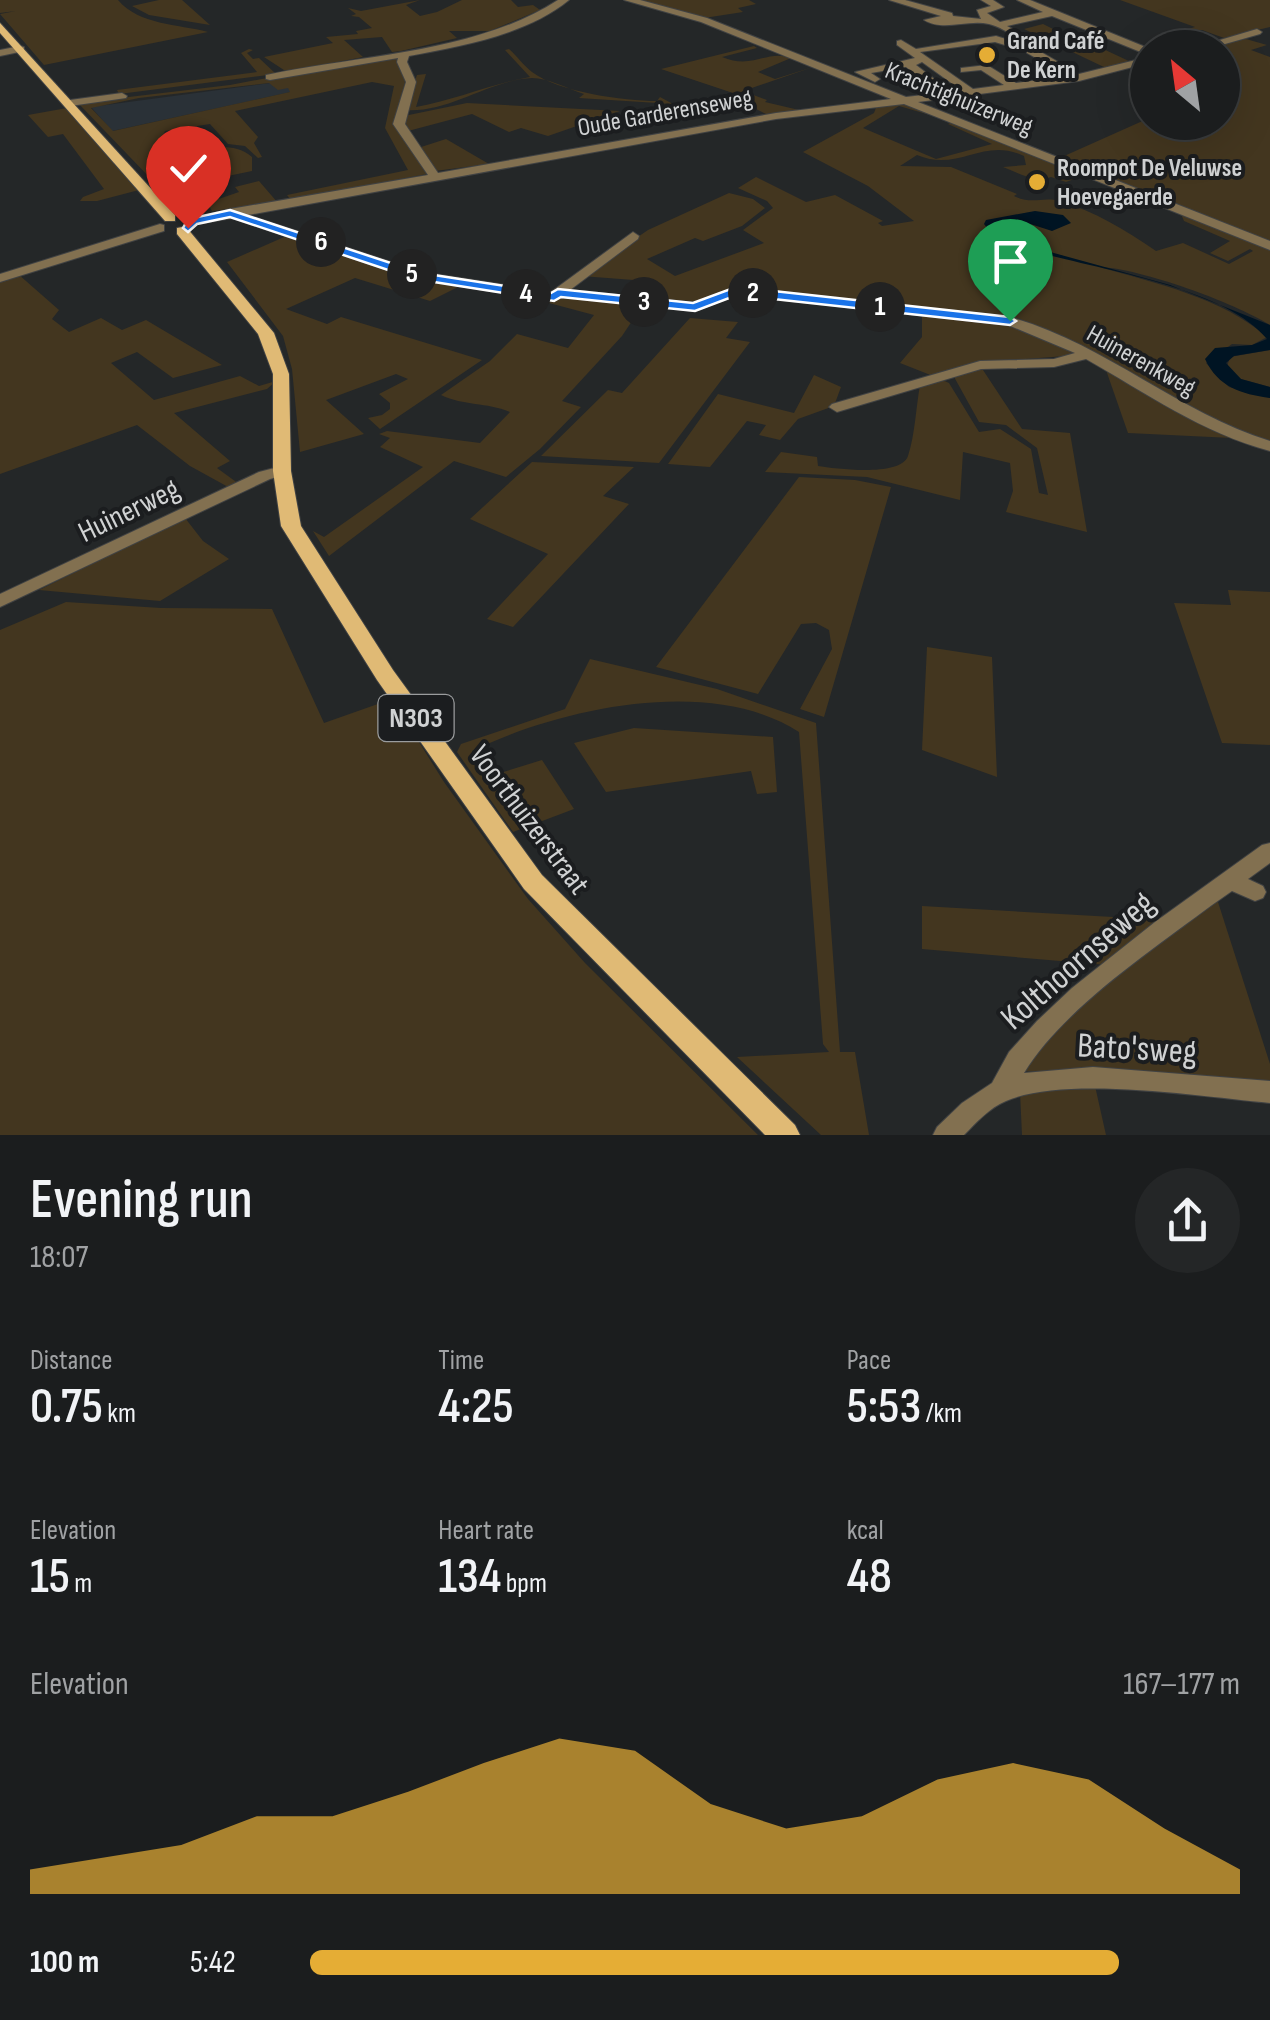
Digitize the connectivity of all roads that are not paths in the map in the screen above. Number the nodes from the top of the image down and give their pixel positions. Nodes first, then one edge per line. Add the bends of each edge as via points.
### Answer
1 (564, 0) edge
2 (629, 0) edge
3 (894, 0) edge
4 (986, 0) edge
5 (1022, 0) edge
6 (924, 3) edge
7 (1056, 12) junction
8 (994, 23) junction
9 (0, 26) edge
10 (1257, 32) dead end
11 (1240, 37) edge
12 (901, 42) dead end
13 (1130, 44) edge
14 (949, 45) junction
15 (20, 49) junction
16 (1031, 51) junction
17 (0, 53) edge
18 (922, 53) junction
19 (404, 54) junction
20 (908, 64) junction
21 (1130, 65) edge
22 (983, 66) junction
23 (965, 70) dead end
24 (270, 78) dead end
25 (1079, 78) junction
26 (1014, 87) junction
27 (942, 90) dead end
28 (972, 92) junction
29 (122, 96) dead end
30 (906, 96) junction
31 (70, 103) junction
32 (435, 177) junction
33 (230, 213) junction
34 (176, 225) junction
35 (633, 236) dead end
36 (1270, 246) edge
37 (0, 278) edge
38 (558, 293) junction
39 (1086, 356) junction
40 (836, 407) dead end
41 (1270, 446) edge
42 (285, 466) junction
43 (0, 601) edge
44 (1270, 851) edge
45 (1231, 880) junction
46 (1255, 892) dead end
47 (1002, 1090) junction
48 (1270, 1092) edge
49 (785, 1135) edge
50 (946, 1135) edge

1 - 19 street via 500,31
2 - 30 street, Krachtighuizerweg via 704,20
3 - 6 street
4 - 8 street via 999,6 980,12
5 - 7 street
6 - 8 street via 955,18
7 - 8 street
7 - 13 street
8 - 16 street via 1043,48
9 - 15 main road, Voorthuizerstraat / N303
10 - 11 street
12 - 18 street
14 - 16 street via 996,39
14 - 18 street
14 - 22 street
15 - 17 street
15 - 31 main road, Voorthuizerstraat / N303
16 - 25 street
18 - 20 street
18 - 28 street
19 - 24 street
19 - 32 street via 411,82 399,124
20 - 27 street
20 - 30 street via 860,72
21 - 25 street, Oude Garderenseweg
22 - 23 street
22 - 26 street
25 - 26 street, Oude Garderenseweg
26 - 28 street, Oude Garderenseweg
28 - 30 street, Oude Garderenseweg
29 - 31 street
30 - 32 street, Oude Garderenseweg
30 - 36 street, Krachtighuizerweg via 1066,168
31 - 34 main road, Voorthuizerstraat / N303
32 - 33 street, Oude Garderenseweg
33 - 34 street, Oude Garderenseweg
33 - 38 street, Huinerenkweg via 419,276 554,298
34 - 37 street, Oude Garderenseweg
34 - 42 main road, Voorthuizerstraat / N303 via 252,314 276,354
35 - 38 street
38 - 39 street, Huinerenkweg via 695,307 736,291 1010,321
39 - 40 street via 980,366
39 - 41 street, Huinerenkweg via 1212,427
42 - 43 street, Huinerweg
42 - 49 main road, Voorthuizerstraat / N303 via 291,526 386,675 533,882
44 - 45 street, Kolthoornseweg
45 - 46 street
45 - 47 street, Kolthoornseweg via 1058,1016 1008,1072
47 - 48 street, Bato'sweg via 1092,1079
47 - 50 street, Kolthoornseweg

